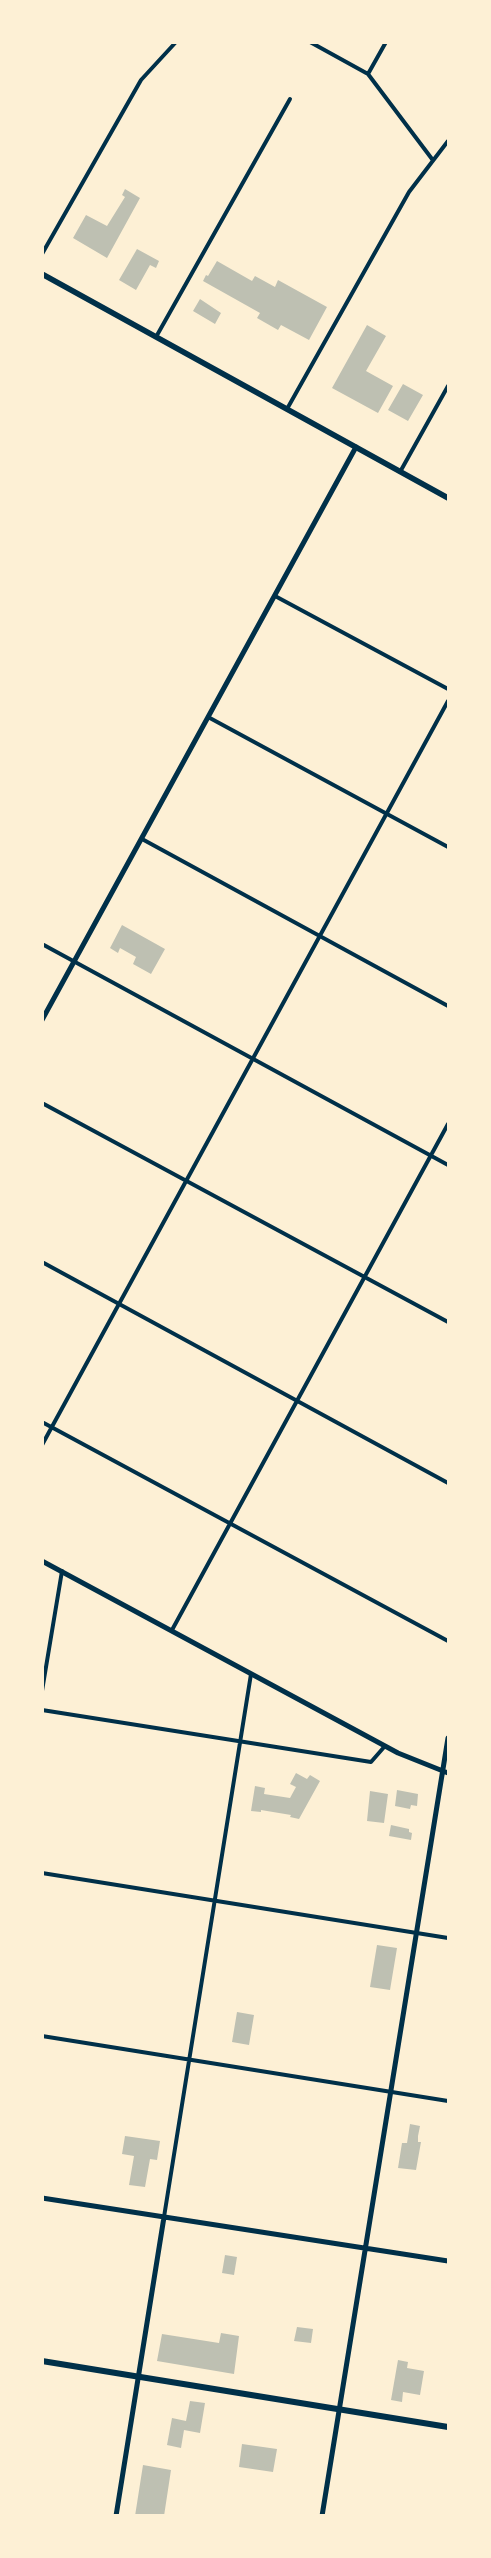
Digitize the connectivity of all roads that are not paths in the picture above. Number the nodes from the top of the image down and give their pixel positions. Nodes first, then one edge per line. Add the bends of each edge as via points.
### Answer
1 (176, 42) edge
2 (310, 42) edge
3 (386, 42) edge
4 (368, 74) junction
5 (290, 99) dead end
6 (448, 140) edge
7 (432, 159) junction
8 (42, 254) edge
9 (42, 274) edge
10 (156, 337) junction
11 (448, 386) edge
12 (287, 409) junction
13 (356, 447) junction
14 (400, 472) junction
15 (448, 498) edge
16 (275, 596) junction
17 (448, 689) edge
18 (448, 700) edge
19 (208, 717) junction
20 (387, 814) junction
21 (142, 839) junction
22 (448, 847) edge
23 (320, 936) junction
24 (42, 944) edge
25 (75, 961) junction
26 (448, 1006) edge
27 (42, 1020) edge
28 (253, 1058) junction
29 (42, 1103) edge
30 (448, 1124) edge
31 (431, 1155) junction
32 (448, 1165) edge
33 (186, 1181) junction
34 (42, 1262) edge
35 (365, 1277) junction
36 (119, 1304) junction
37 (448, 1322) edge
38 (297, 1400) junction
39 (42, 1422) edge
40 (52, 1427) junction
41 (42, 1445) edge
42 (448, 1483) edge
43 (230, 1523) junction
44 (42, 1560) edge
45 (62, 1571) junction
46 (172, 1630) junction
47 (448, 1641) edge
48 (251, 1674) junction
49 (42, 1691) edge
50 (42, 1710) edge
51 (448, 1738) edge
52 (240, 1742) junction
53 (385, 1746) junction
54 (445, 1773) edge
55 (42, 1873) edge
56 (215, 1901) junction
57 (416, 1933) junction
58 (448, 1938) edge
59 (42, 2036) edge
60 (189, 2060) junction
61 (391, 2092) junction
62 (448, 2101) edge
63 (42, 2198) edge
64 (164, 2217) junction
65 (365, 2250) junction
66 (448, 2262) edge
67 (42, 2361) edge
68 (138, 2376) junction
69 (339, 2409) junction
70 (448, 2427) edge
71 (116, 2516) edge
72 (322, 2516) edge

1 - 8 street via 141,80
2 - 4 street
3 - 4 street
4 - 7 street
5 - 10 street
6 - 7 street
7 - 12 street via 409,192
9 - 10 main road
10 - 12 main road
11 - 14 street
12 - 13 main road
13 - 14 main road
13 - 16 street
14 - 15 main road
16 - 17 street
16 - 19 street
18 - 20 street
19 - 20 street
19 - 21 street
20 - 22 street
20 - 23 street
21 - 23 street
21 - 25 street
23 - 26 street
23 - 28 street
24 - 25 street
25 - 27 street
25 - 28 street
28 - 31 street
28 - 33 street
29 - 33 street
30 - 31 street
31 - 32 street
31 - 35 street
33 - 35 street
33 - 36 street
34 - 36 street
35 - 37 street
35 - 38 street
36 - 38 street
36 - 40 street
38 - 42 street
38 - 43 street
39 - 40 street
40 - 41 street
40 - 43 street
43 - 46 street
43 - 47 street
44 - 45 street
45 - 46 street
45 - 49 street
46 - 48 street
48 - 52 street
48 - 53 street
50 - 52 street
51 - 54 street
52 - 53 street via 370,1762
52 - 56 street
53 - 54 street
54 - 57 street
55 - 56 street
56 - 57 street
56 - 60 street
57 - 58 street
57 - 61 street
59 - 60 street
60 - 61 street
60 - 64 street
61 - 62 street
61 - 65 street
63 - 64 street
64 - 65 street
64 - 68 street
65 - 66 street
65 - 69 street
67 - 68 main road
68 - 69 main road
68 - 71 street
69 - 70 main road
69 - 72 street

